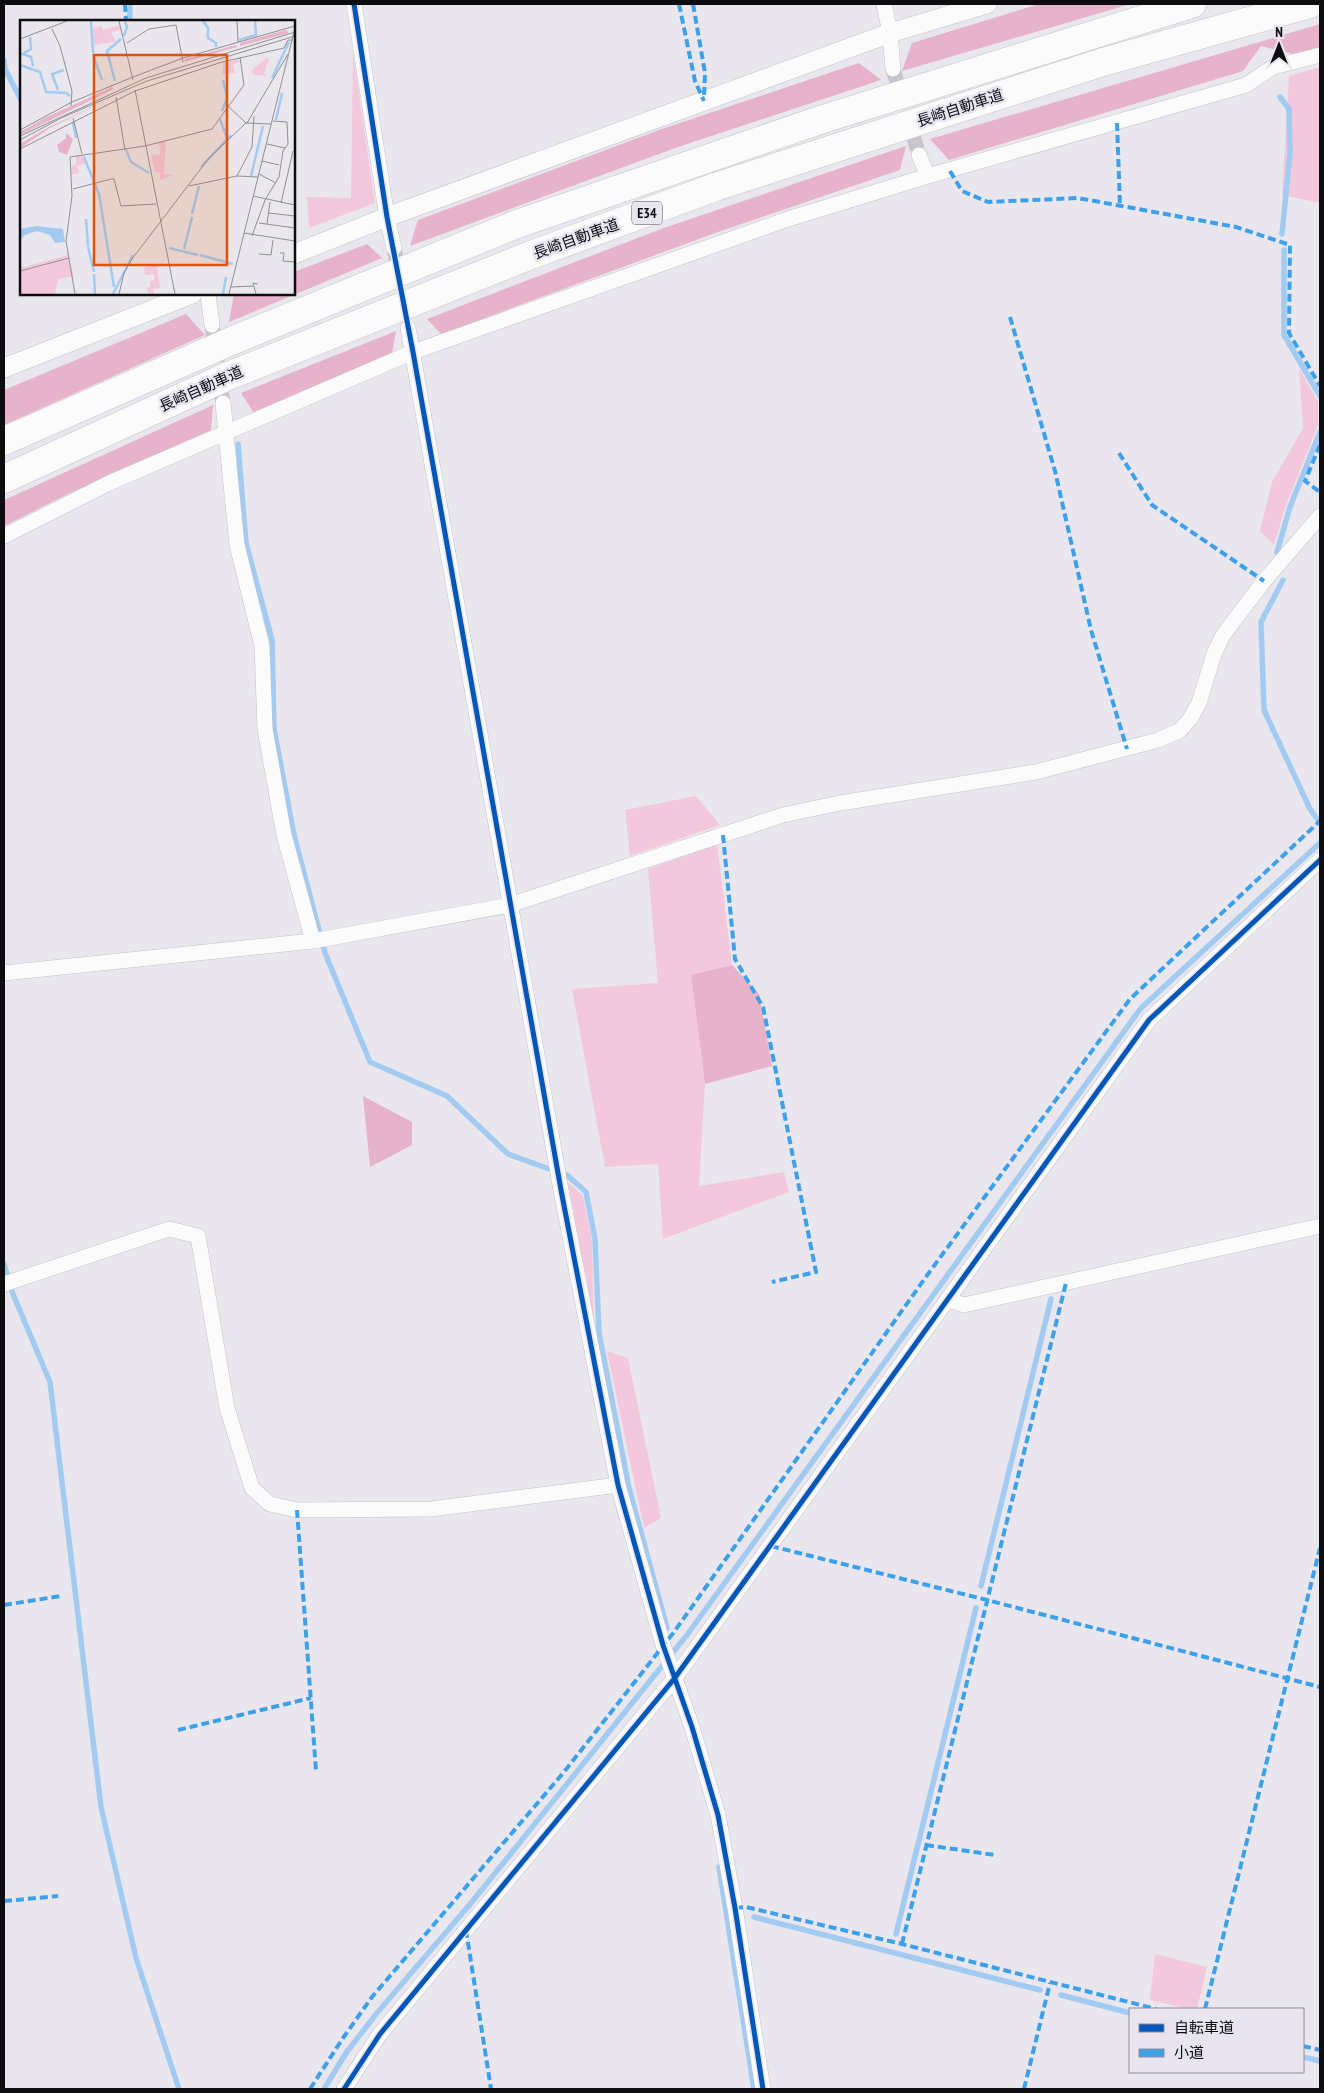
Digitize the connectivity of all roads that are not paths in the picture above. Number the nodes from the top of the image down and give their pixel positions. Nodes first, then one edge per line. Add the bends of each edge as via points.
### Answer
1 (354, 4) edge
2 (884, 4) edge
3 (987, 4) edge
4 (1192, 4) edge
5 (1310, 4) edge
6 (890, 33) junction
7 (1320, 55) edge
8 (893, 69) tunnel mouth
9 (919, 155) tunnel mouth
10 (928, 176) junction
11 (387, 217) junction
12 (394, 248) tunnel mouth
13 (295, 254) edge
14 (189, 295) edge
15 (208, 295) edge
16 (212, 325) tunnel mouth
17 (408, 328) tunnel mouth
18 (414, 352) junction
19 (4, 368) edge
20 (223, 403) tunnel mouth
21 (228, 433) junction
22 (4, 441) edge
23 (4, 478) edge
24 (1320, 516) edge
25 (4, 536) edge
26 (1320, 860) edge
27 (510, 905) junction
28 (313, 941) junction
29 (4, 973) edge
30 (1320, 1226) edge
31 (10, 1282) edge
32 (949, 1300) junction
33 (618, 1486) junction
34 (674, 1679) junction
35 (344, 2089) edge
36 (762, 2089) edge

1 - 11 street
2 - 6 street
3 - 6 street
4 - 22 highway, 長崎自動車道 / E34 via 823,119 517,224 236,339
5 - 23 highway, 長崎自動車道 / E34 via 1103,62 718,186 503,266 228,376
6 - 8 street
6 - 11 street
7 - 10 street via 1273,67 1246,85
9 - 10 street
10 - 18 street via 788,219
11 - 12 street
11 - 13 street
14 - 19 street
15 - 16 street
17 - 18 street
18 - 21 street
18 - 27 street
20 - 21 street
21 - 25 street via 109,483
21 - 28 street via 237,545 262,646 265,729 284,835
24 - 27 street via 1223,635 1199,703 1190,720 1179,731 1158,740 1036,772 783,815
26 - 32 street via 1149,1020
27 - 28 street
27 - 33 street
28 - 29 street
30 - 32 street via 964,1305
31 - 33 street via 168,1229 198,1236 227,1408 252,1488 270,1504 297,1510 431,1508
32 - 34 street
33 - 34 street
34 - 35 street via 380,2034
34 - 36 street via 718,1815

